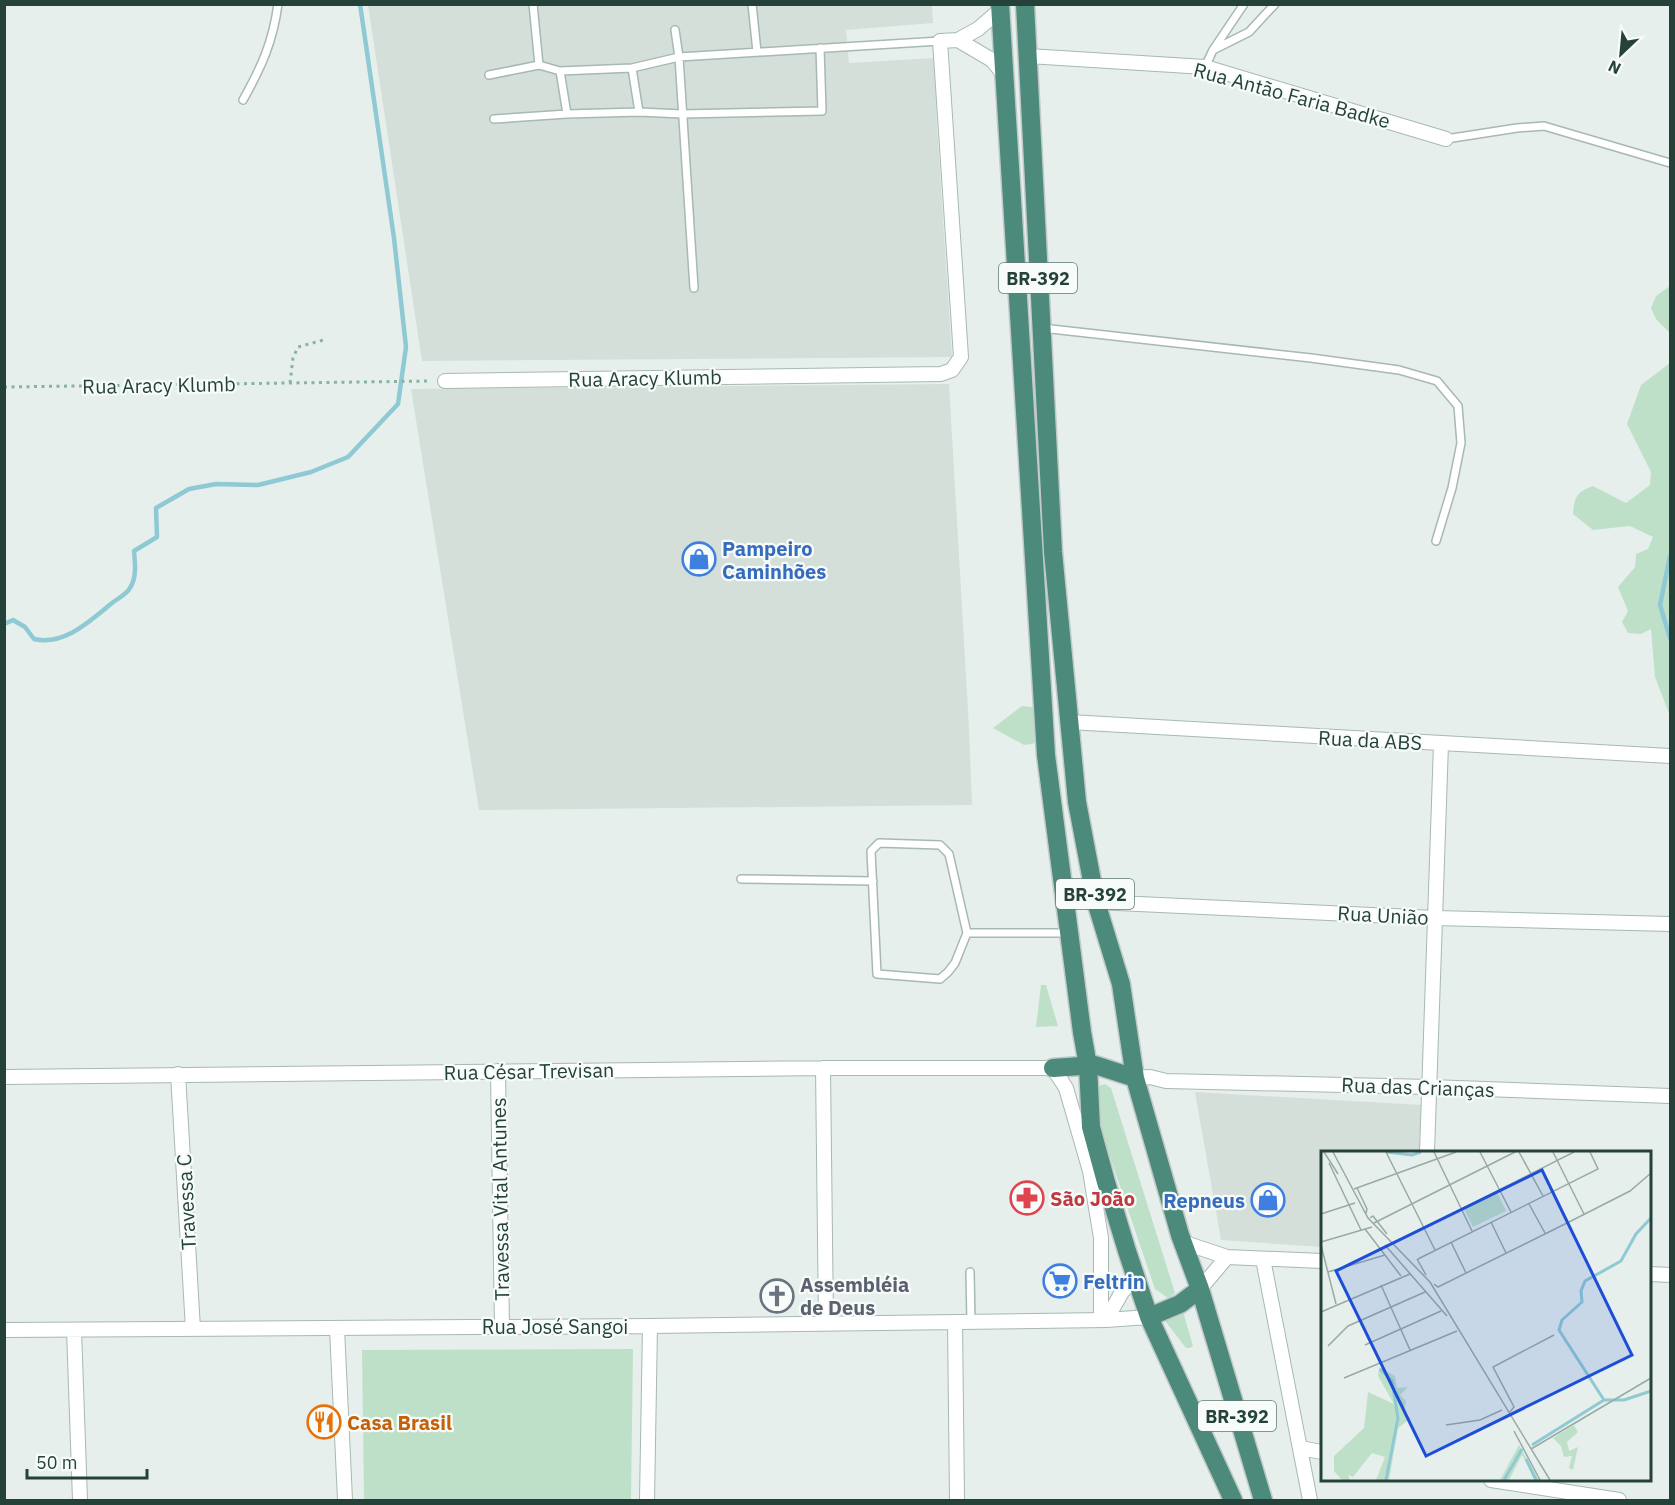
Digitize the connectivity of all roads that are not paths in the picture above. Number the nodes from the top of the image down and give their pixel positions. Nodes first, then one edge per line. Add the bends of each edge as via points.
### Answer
1 (278, 4) edge
2 (533, 4) edge
3 (752, 4) edge
4 (1025, 4) edge
5 (1244, 4) edge
6 (1275, 4) edge
7 (1000, 7) edge
8 (675, 30) dead end
9 (958, 40) junction
10 (940, 41) junction
11 (820, 48) junction
12 (1213, 50) junction
13 (757, 52) junction
14 (1028, 56) junction
15 (679, 57) junction
16 (539, 65) junction
17 (1205, 67) junction
18 (632, 68) junction
19 (560, 71) junction
20 (489, 75) dead end
21 (1005, 76) junction
22 (243, 100) dead end
23 (639, 112) junction
24 (567, 114) junction
25 (682, 114) junction
26 (494, 119) dead end
27 (1446, 139) joint
28 (1671, 163) edge
29 (693, 288) dead end
30 (1041, 328) junction
31 (445, 381) road end
32 (1436, 541) dead end
33 (1069, 722) junction
34 (1441, 744) junction
35 (1671, 756) edge
36 (741, 879) dead end
37 (873, 881) junction
38 (1096, 902) junction
39 (1435, 918) junction
40 (1671, 924) edge
41 (967, 933) junction
42 (1070, 933) junction
43 (1082, 1032) junction
44 (1088, 1066) junction
45 (823, 1068) junction
46 (1059, 1068) junction
47 (498, 1071) junction
48 (1112, 1071) junction
49 (178, 1074) junction
50 (4, 1077) edge
51 (1137, 1086) junction
52 (1430, 1087) junction
53 (1088, 1092) junction
54 (1671, 1096) edge
55 (1427, 1151) edge
56 (1180, 1235) junction
57 (1227, 1257) junction
58 (1263, 1259) junction
59 (1321, 1261) edge
60 (970, 1272) dead end
61 (1651, 1274) edge
62 (1671, 1275) edge
63 (1136, 1277) junction
64 (1200, 1289) junction
65 (1149, 1317) junction
66 (1103, 1320) junction
67 (955, 1322) junction
68 (971, 1322) junction
69 (826, 1323) junction
70 (650, 1326) junction
71 (502, 1327) junction
72 (337, 1328) junction
73 (193, 1329) junction
74 (4, 1330) edge
75 (74, 1330) junction
76 (1300, 1448) junction
77 (1321, 1452) edge
78 (1503, 1481) edge
79 (80, 1500) edge
80 (345, 1500) edge
81 (647, 1500) edge
82 (957, 1500) edge
83 (1233, 1500) edge
84 (1263, 1500) edge
85 (1310, 1500) edge
86 (1619, 1500) edge

1 - 22 lane via 261,69
2 - 16 lane
3 - 13 lane
4 - 14 highway, BR-392
5 - 12 lane
6 - 12 lane via 1249,32
7 - 9 street via 978,29
7 - 21 highway, BR-392
8 - 15 lane
9 - 10 street
9 - 21 street via 992,60
10 - 11 lane
10 - 31 street, Rua Aracy Klumb via 961,357 952,370 941,374
11 - 13 lane
11 - 25 lane via 822,111
12 - 17 lane
13 - 15 lane
14 - 17 street, Rua Antão Faria Badke
14 - 30 highway, BR-392
15 - 18 lane
15 - 25 lane
16 - 19 lane
16 - 20 lane
17 - 27 street, Rua Antão Faria Badke
18 - 19 lane
18 - 23 lane
19 - 24 lane
21 - 42 highway, BR-392 via 1041,691
23 - 24 lane
23 - 25 lane
24 - 26 lane
25 - 29 lane
27 - 28 lane via 1544,126
30 - 32 lane via 1311,358 1399,370 1437,381 1458,406 1461,443
30 - 33 highway, BR-392 via 1053,563
33 - 34 street, Rua da ABS
33 - 38 highway, BR-392 via 1077,802
34 - 35 street, Rua da ABS
34 - 39 street
36 - 37 lane
37 - 41 lane via 871,851 879,843 940,845 949,854
37 - 41 lane via 877,974 940,979 955,963
38 - 39 street, Rua União
38 - 51 highway, BR-392 via 1121,984
39 - 40 street, Rua União
39 - 52 street
41 - 42 lane
42 - 43 highway, BR-392
43 - 44 highway, BR-392
43 - 46 highway via 1079,1051
44 - 46 highway
44 - 48 highway
44 - 53 highway, BR-392
45 - 46 street, Rua César Trevisan
45 - 47 street, Rua César Trevisan
45 - 69 street
46 - 53 highway
46 - 66 street via 1090,1171 1101,1238
47 - 49 street, Rua César Trevisan
47 - 71 street, Travessa Vital Antunes
48 - 51 highway
48 - 53 highway via 1097,1076
49 - 50 street, Rua César Trevisan
49 - 73 street, Travessa C
51 - 52 street, Rua das Crianças via 1166,1081
51 - 56 highway, BR-392
52 - 54 street, Rua das Crianças
52 - 55 street
53 - 63 highway, BR-392 via 1091,1127
56 - 57 street via 1185,1243
56 - 64 highway, BR-392
57 - 58 street
57 - 64 street
58 - 59 street
58 - 76 street
60 - 68 lane
61 - 62 street
63 - 65 highway, BR-392
63 - 66 street
64 - 65 highway via 1180,1304
64 - 84 highway, BR-392
65 - 66 street, Rua José Sangoi
65 - 83 highway, BR-392
66 - 68 street, Rua José Sangoi
67 - 68 street, Rua José Sangoi
67 - 69 street, Rua José Sangoi
67 - 82 street
69 - 70 street, Rua José Sangoi
70 - 71 street, Rua José Sangoi
70 - 81 street
71 - 72 street, Rua José Sangoi
72 - 73 street, Rua José Sangoi
72 - 80 street
73 - 75 street, Rua José Sangoi
74 - 75 street, Rua José Sangoi
75 - 79 street
76 - 77 street
76 - 85 street
78 - 86 street

